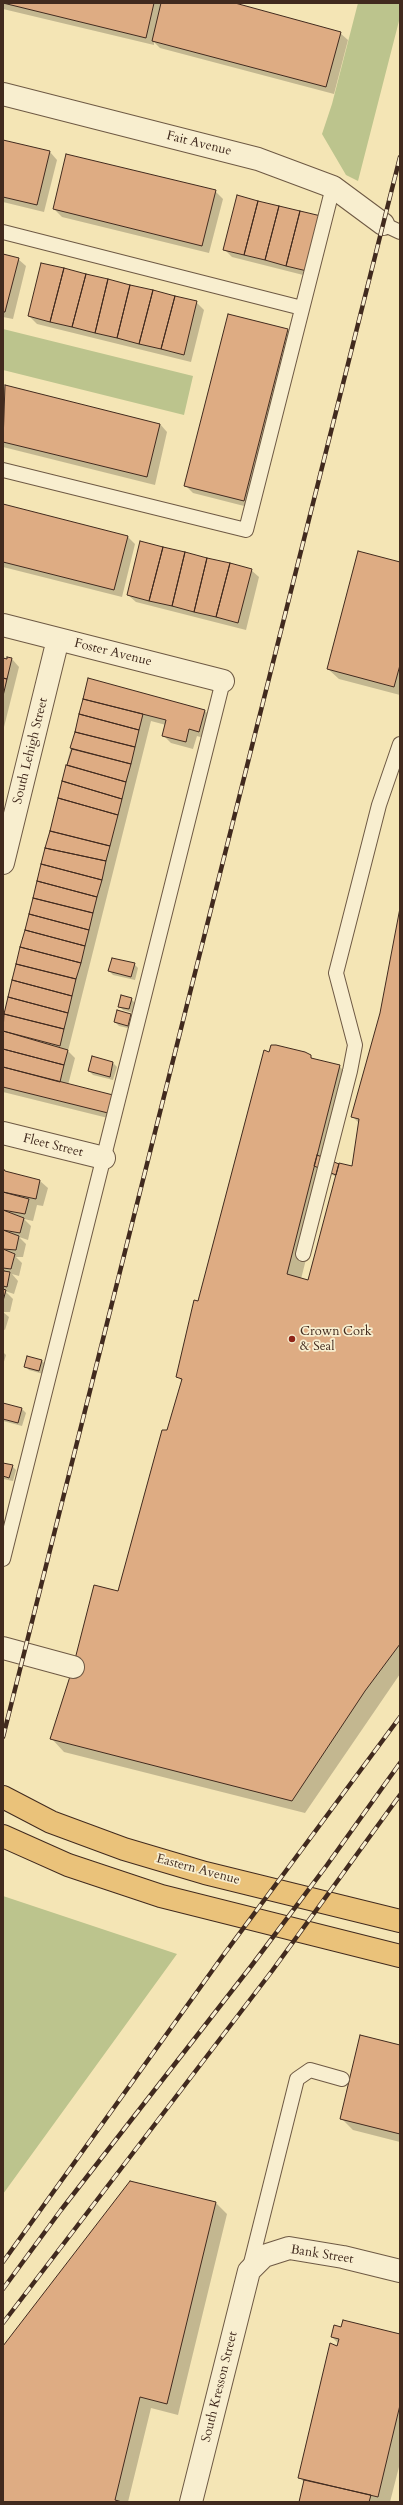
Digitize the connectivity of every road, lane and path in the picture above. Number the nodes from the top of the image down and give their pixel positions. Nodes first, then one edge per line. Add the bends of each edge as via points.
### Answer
1 (3, 94) edge
2 (333, 187) junction
3 (392, 228) edge
4 (3, 232) edge
5 (302, 308) junction
6 (3, 470) edge
7 (3, 625) edge
8 (58, 639) junction
9 (223, 681) joint
10 (400, 744) edge
11 (3, 863) edge
12 (3, 1133) edge
13 (104, 1158) junction
14 (302, 1254) dead end
15 (3, 1559) edge
16 (3, 1648) edge
17 (73, 1667) dead end
18 (3, 1797) edge
19 (3, 1836) edge
20 (400, 1921) edge
21 (400, 1956) edge
22 (342, 2079) dead end
23 (249, 2271) junction
24 (400, 2271) edge
25 (191, 2502) edge

1 - 2 street, Fait Avenue via 258,159
2 - 3 street, Fait Avenue
2 - 5 lane
4 - 5 lane
5 - 6 lane via 246,530
7 - 8 street, Foster Avenue
8 - 9 street, Foster Avenue
8 - 11 street, South Lehigh Street
9 - 13 lane
10 - 14 lane via 379,805 336,973 355,1045
12 - 13 street, Fleet Street
13 - 15 lane
16 - 17 street
18 - 20 main road, Eastern Avenue via 51,1822 124,1849 205,1873
19 - 21 main road via 68,1865 161,1896
22 - 23 lane via 310,2070 297,2079
23 - 24 street, Bank Street via 264,2256 289,2248 343,2257
23 - 25 street, South Kresson Street

